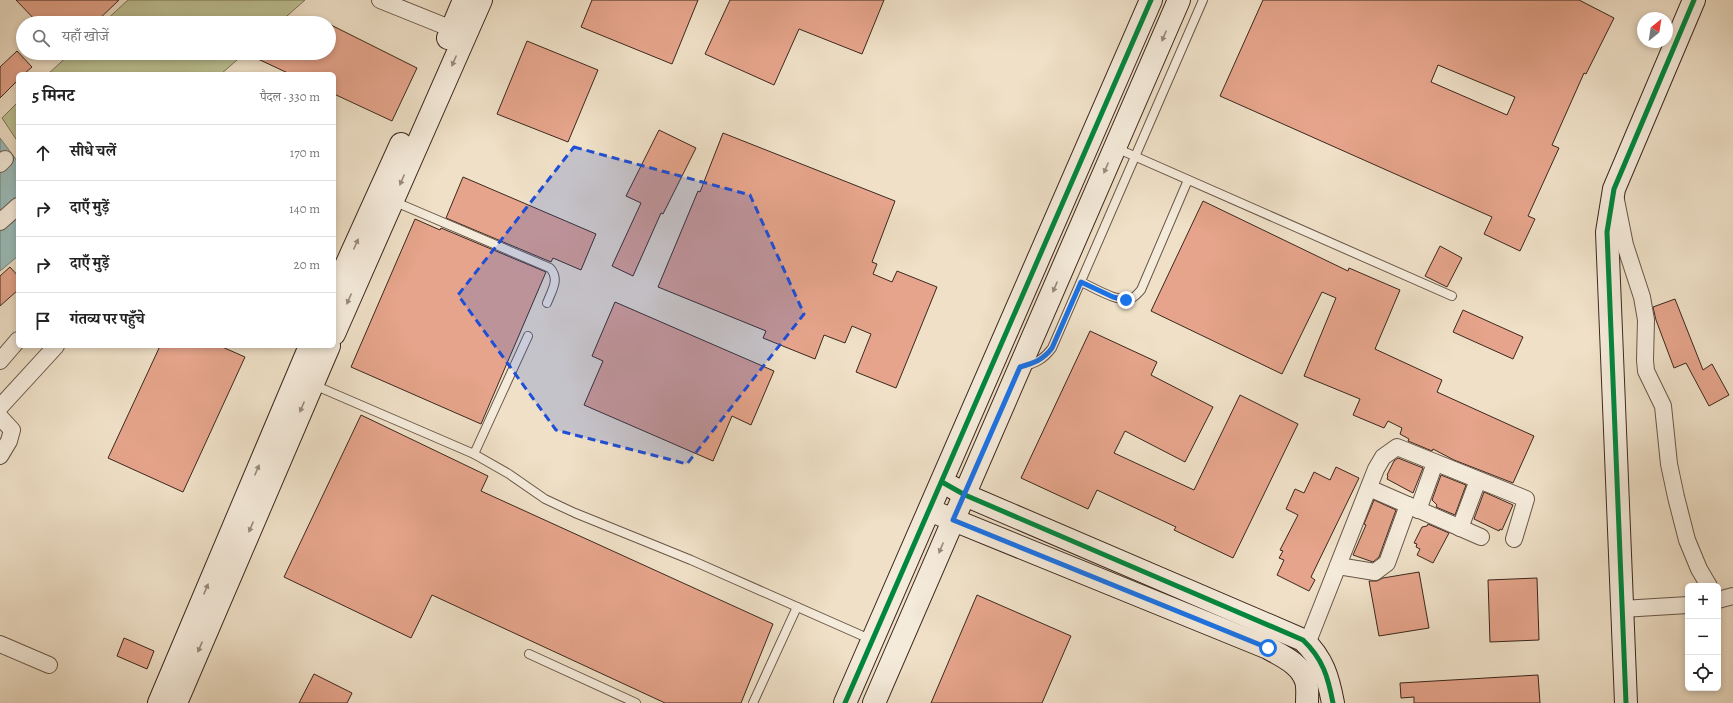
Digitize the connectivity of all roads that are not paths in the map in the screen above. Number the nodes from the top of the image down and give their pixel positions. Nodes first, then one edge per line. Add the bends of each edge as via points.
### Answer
1 (380, 0) edge
2 (464, 0) edge
3 (481, 0) edge
4 (1151, 0) edge
5 (1179, 0) edge
6 (1204, 0) edge
7 (1694, 0) edge
8 (459, 32) junction
9 (1125, 152) junction
10 (1188, 180) junction
11 (1614, 189) junction
12 (392, 201) junction
13 (16, 208) edge
14 (0, 222) edge
15 (1081, 282) junction
16 (336, 288) edge
17 (1452, 296) dead end
18 (547, 303) dead end
19 (336, 329) edge
20 (528, 336) dead end
21 (16, 342) edge
22 (54, 348) edge
23 (309, 348) edge
24 (328, 348) edge
25 (0, 361) edge
26 (1020, 367) junction
27 (312, 384) junction
28 (0, 407) edge
29 (0, 417) edge
30 (474, 454) junction
31 (0, 456) edge
32 (1435, 463) junction
33 (1478, 480) junction
34 (942, 482) junction
35 (1369, 488) junction
36 (965, 495) junction
37 (1413, 507) junction
38 (929, 511) junction
39 (953, 520) junction
40 (1460, 528) junction
41 (1481, 536) dead end
42 (1514, 539) dead end
43 (1338, 566) junction
44 (1707, 583) edge
45 (1685, 605) edge
46 (797, 607) junction
47 (1622, 609) junction
48 (873, 640) junction
49 (0, 644) edge
50 (1311, 648) junction
51 (529, 654) dead end
52 (49, 664) dead end
53 (1299, 669) junction
54 (159, 703) edge
55 (176, 703) edge
56 (636, 703) edge
57 (753, 703) edge
58 (845, 703) edge
59 (874, 703) edge
60 (1307, 703) edge
61 (1333, 703) edge
62 (1626, 703) edge

1 - 8 street
2 - 8 street
3 - 8 street
4 - 34 street
5 -> 9 street
6 - 9 lane
7 - 11 street
8 -> 12 street
16 -> 8 street
9 - 10 lane
9 - 15 lane
9 -> 26 street
10 - 15 lane via 1141,290 1133,298 1126,300 1113,297
10 - 17 lane
11 - 44 street via 1625,245 1642,297 1646,320 1646,371 1663,406 1669,464 1676,497 1688,540
11 - 47 street via 1607,232
12 - 18 lane via 550,268 556,279
12 -> 19 street
13 - 14 street
15 - 26 lane via 1052,348 1045,358
20 - 30 lane
21 - 25 street
22 - 28 street
54 -> 23 street
24 - 27 street
26 - 36 street
27 - 30 lane
27 -> 55 street
29 - 31 street via 12,430
30 - 46 lane via 557,505
32 - 33 street
32 - 35 street via 1397,447 1383,457
32 - 37 street
33 - 40 street
33 - 42 street via 1526,499
34 - 36 street
34 - 38 street
35 - 37 street
35 - 43 street
36 - 39 street
36 - 50 street via 1276,628 1303,640
37 - 40 street
37 - 43 street via 1387,563 1375,572
38 - 39 street
38 - 48 street
39 - 53 street via 1268,648
39 -> 59 street
40 - 41 street
43 - 50 street
45 - 47 street
46 - 48 lane
46 - 57 lane
47 - 62 street
48 - 58 street
49 - 52 street
50 - 53 street
50 - 61 street via 1323,666
51 - 56 lane
53 - 60 street via 1306,680

